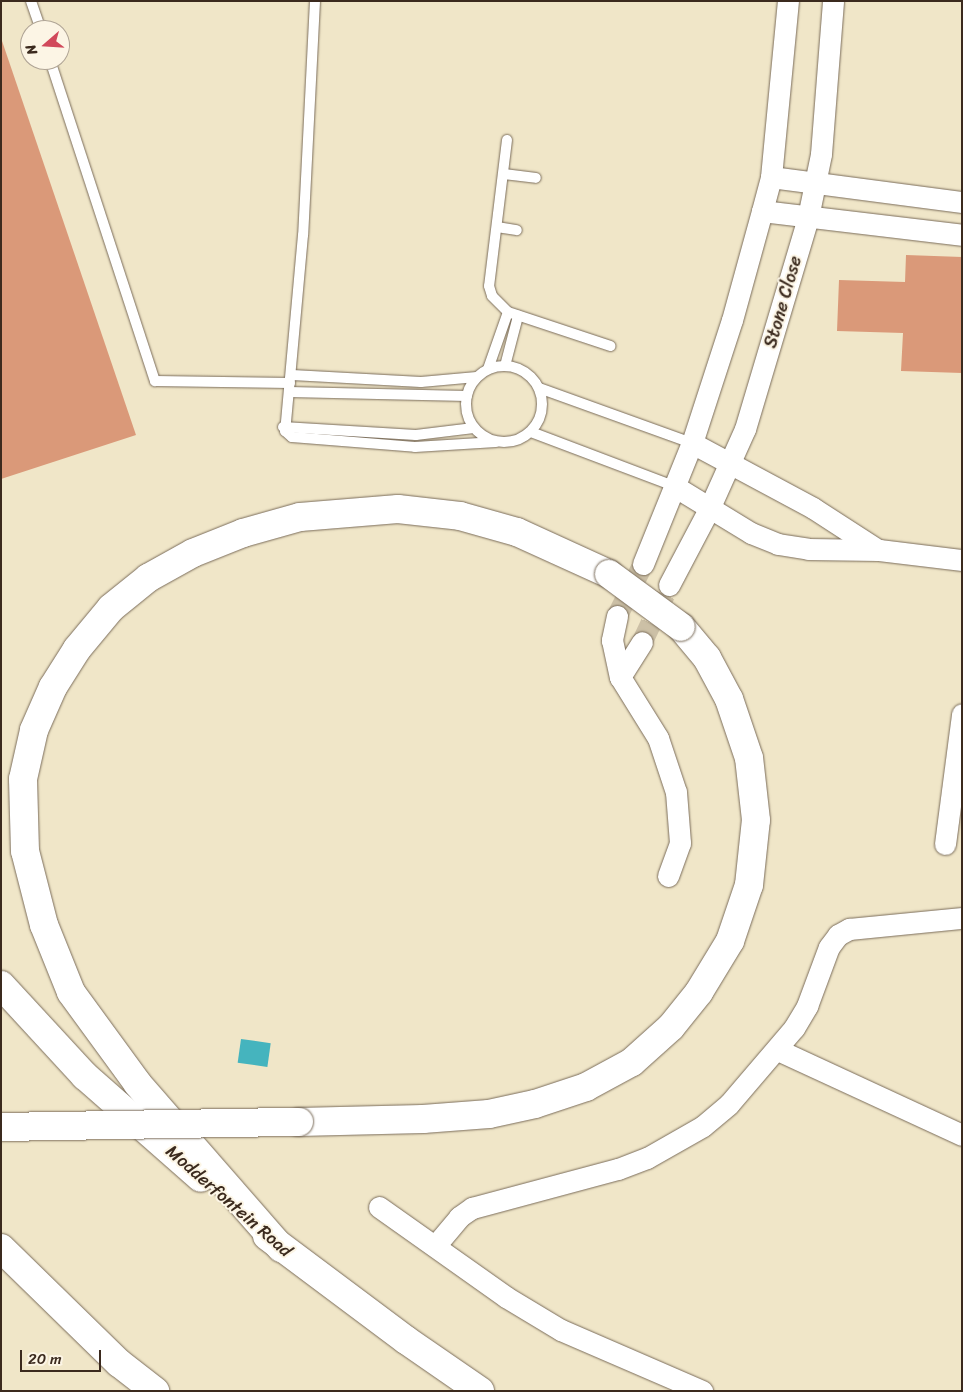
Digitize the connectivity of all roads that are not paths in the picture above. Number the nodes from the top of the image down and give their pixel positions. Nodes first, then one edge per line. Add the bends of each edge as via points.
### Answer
1 (31, 1) edge
2 (314, 1) edge
3 (788, 1) edge
4 (832, 1) edge
5 (37, 20) edge
6 (53, 70) edge
7 (507, 140) dead end
8 (504, 174) junction
9 (771, 177) junction
10 (536, 178) dead end
11 (816, 184) junction
12 (962, 202) edge
13 (762, 211) junction
14 (808, 217) junction
15 (497, 227) junction
16 (517, 230) dead end
17 (962, 235) edge
18 (513, 314) junction
19 (610, 346) dead end
20 (505, 366) junction
21 (488, 369) junction
22 (477, 377) junction
23 (290, 384) junction
24 (539, 388) junction
25 (467, 396) junction
26 (284, 427) junction
27 (474, 428) junction
28 (531, 432) junction
29 (496, 442) junction
30 (692, 443) junction
31 (731, 463) junction
32 (674, 486) junction
33 (709, 509) junction
34 (879, 550) junction
35 (962, 560) edge
36 (643, 564) tunnel mouth
37 (669, 585) tunnel mouth
38 (617, 616) tunnel mouth
39 (642, 642) tunnel mouth
40 (620, 678) junction
41 (962, 714) edge
42 (945, 844) dead end
43 (668, 876) dead end
44 (962, 918) edge
45 (1, 984) edge
46 (778, 1050) junction
47 (1, 1127) edge
48 (962, 1134) edge
49 (379, 1207) dead end
50 (435, 1246) junction
51 (1, 1248) edge
52 (281, 1248) junction
53 (156, 1391) edge
54 (480, 1391) edge
55 (702, 1391) edge

1 - 5 lane
2 - 23 lane via 303,235
3 - 9 street
4 - 11 street, Stone Close
6 - 23 lane via 155,381
7 - 8 lane
8 - 10 lane
8 - 15 lane
9 - 11 street
9 - 13 street
11 - 12 street
11 - 14 street, Stone Close
13 - 14 street
13 - 30 street via 732,320
14 - 17 street
14 - 31 street, Stone Close via 745,429
15 - 16 lane
15 - 18 lane via 489,286 495,301
18 - 19 lane
18 - 20 lane
18 - 21 lane
20 - 21 lane
20 - 24 lane via 526,372
21 - 22 lane
22 - 23 lane via 421,382
22 - 25 lane
23 - 25 lane
23 - 26 lane
24 - 28 lane via 542,412
24 - 30 lane
25 - 27 lane via 466,408
26 - 27 lane via 416,434
26 - 29 lane via 287,435 292,437 415,447
27 - 29 lane
28 - 29 lane via 508,443
28 - 32 lane
30 - 31 street
30 - 32 street
31 - 33 street, Stone Close
31 - 34 street
32 - 33 street
32 - 36 street
33 - 34 street via 778,544 808,550
33 - 37 street, Stone Close
34 - 35 street
38 - 40 street via 612,640
39 - 40 street
40 - 43 street via 658,738 676,792 680,843
41 - 42 street
44 - 46 street via 849,930 838,935 829,947 807,1006
45 - 52 main road, Modderfontein Road via 84,1076
46 - 48 street
46 - 50 street via 729,1104 703,1126 647,1158 618,1169 472,1208 459,1217
47 - 52 main road, bridge via 299,1122 489,1114 586,1087 632,1062 672,1027 699,992 730,941 749,885 756,820 749,758 729,699 707,658 681,627 609,574 517,532 460,516 398,509 300,517 243,533 192,553 148,578 111,608 77,649 53,687 34,730 23,779 25,851 44,925 71,992 138,1084
49 - 50 street
50 - 55 street via 506,1297 561,1330
51 - 53 main road via 120,1363
52 - 54 main road, Modderfontein Road

